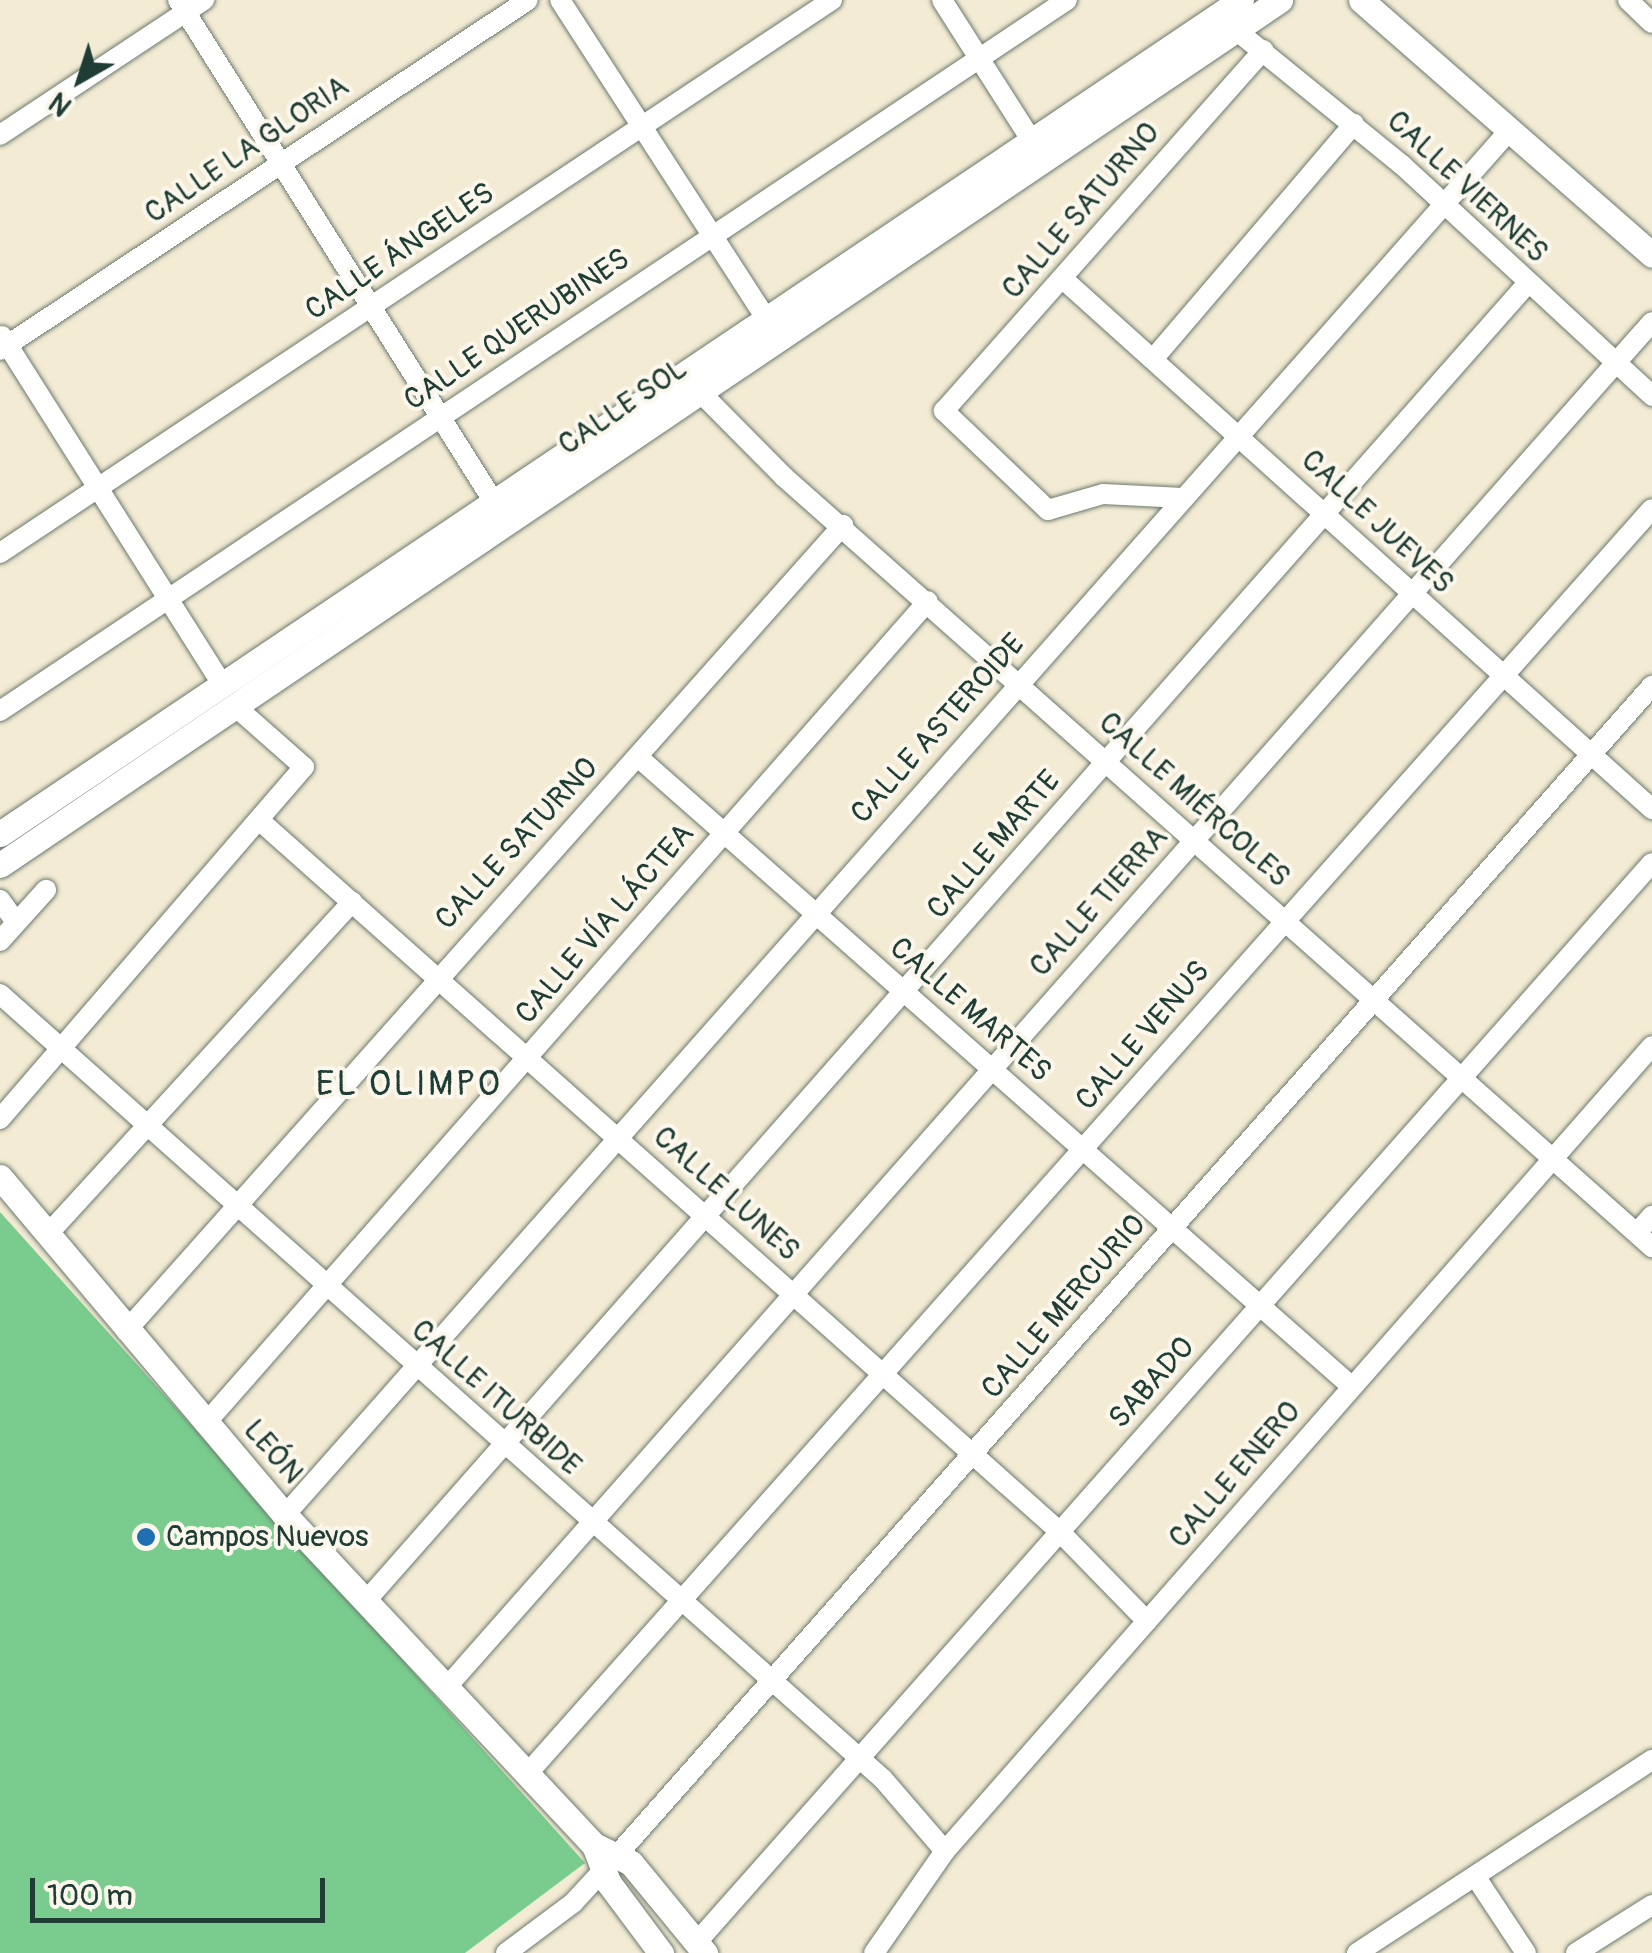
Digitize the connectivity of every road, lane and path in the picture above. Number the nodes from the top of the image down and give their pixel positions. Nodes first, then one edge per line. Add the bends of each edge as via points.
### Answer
1 (204, 0) edge
2 (528, 0) edge
3 (560, 0) edge
4 (832, 0) edge
5 (942, 0) edge
6 (1068, 0) edge
7 (1241, 0) edge
8 (1280, 0) edge
9 (1361, 0) edge
10 (1628, 0) edge
11 (182, 6) edge
12 (1652, 24) edge
13 (1236, 30) junction
14 (1263, 50) junction
15 (979, 59) junction
16 (1354, 124) junction
17 (640, 128) junction
18 (1508, 132) junction
19 (0, 135) edge
20 (1032, 143) junction
21 (281, 163) junction
22 (1444, 203) junction
23 (712, 237) junction
24 (1652, 254) edge
25 (1062, 278) junction
26 (1528, 283) junction
27 (371, 307) junction
28 (768, 322) junction
29 (1652, 322) edge
30 (2, 342) edge
31 (1154, 358) junction
32 (1616, 364) junction
33 (701, 393) junction
34 (1652, 396) edge
35 (440, 417) junction
36 (1239, 435) junction
37 (98, 488) junction
38 (1183, 498) junction
39 (1652, 509) edge
40 (502, 514) junction
41 (1325, 514) junction
42 (843, 526) junction
43 (0, 554) edge
44 (1412, 594) junction
45 (168, 599) junction
46 (928, 602) junction
47 (1503, 678) junction
48 (1019, 683) junction
49 (1652, 686) edge
50 (230, 696) junction
51 (0, 710) edge
52 (1591, 755) junction
53 (638, 757) junction
54 (1107, 762) junction
55 (1652, 809) edge
56 (259, 820) junction
57 (725, 833) junction
58 (0, 834) edge
59 (1194, 840) junction
60 (1652, 863) edge
61 (0, 865) edge
62 (46, 890) dead end
63 (0, 900) edge
64 (352, 902) junction
65 (815, 912) junction
66 (1284, 921) junction
67 (16, 922) junction
68 (0, 941) edge
69 (436, 976) junction
70 (904, 991) junction
71 (0, 994) edge
72 (1374, 1001) junction
73 (1652, 1046) edge
74 (62, 1050) junction
75 (528, 1058) junction
76 (991, 1068) junction
77 (1462, 1078) junction
78 (0, 1118) edge
79 (147, 1126) junction
80 (616, 1136) junction
81 (1084, 1150) junction
82 (1553, 1159) junction
83 (0, 1177) edge
84 (234, 1204) junction
85 (706, 1216) junction
86 (1652, 1216) edge
87 (1173, 1228) junction
88 (46, 1235) junction
89 (1644, 1240) edge
90 (327, 1287) junction
91 (792, 1292) junction
92 (1260, 1306) junction
93 (126, 1331) junction
94 (414, 1365) junction
95 (884, 1375) junction
96 (1352, 1387) junction
97 (206, 1424) junction
98 (503, 1446) junction
99 (973, 1454) junction
100 (285, 1515) junction
101 (589, 1521) junction
102 (1060, 1532) junction
103 (365, 1602) junction
104 (681, 1603) junction
105 (1147, 1621) junction
106 (771, 1684) junction
107 (446, 1688) junction
108 (857, 1760) junction
109 (1652, 1760) edge
110 (528, 1773) junction
111 (944, 1851) junction
112 (605, 1856) junction
113 (1475, 1876) junction
114 (1652, 1906) edge
115 (700, 1948) edge
116 (506, 1953) edge
117 (661, 1953) edge
118 (874, 1953) edge
119 (1357, 1953) edge
120 (1526, 1953) edge
121 (1576, 1953) edge

1 - 11 street
2 - 21 street, CALLE LA GLORIA
3 - 17 street
4 - 17 street, CALLE ÁNGELES
5 - 15 street
6 - 15 street, CALLE QUERUBINES
7 - 20 street, CALLE SOL
8 - 13 street, CALLE SOL
9 - 18 street
10 - 12 street
11 - 19 street
11 - 21 street
13 - 14 street, CALLE VIERNES
13 - 33 street, CALLE SOL
14 - 16 street, CALLE VIERNES
14 - 25 street, CALLE SATURNO
15 - 20 street
15 - 23 street, CALLE QUERUBINES
16 - 22 street, CALLE VIERNES
16 - 31 street
17 - 23 street
17 - 27 street, CALLE ÁNGELES
18 - 22 street, CALLE ASTEROIDE
18 - 24 street
20 - 28 street, CALLE SOL
21 - 27 street
21 - 30 street, CALLE LA GLORIA
22 - 26 street, CALLE VIERNES
22 - 36 street, CALLE ASTEROIDE
23 - 28 street
23 - 35 street, CALLE QUERUBINES
25 - 31 street, CALLE JUEVES
25 - 38 street, CALLE SATURNO via 944,411 1048,510 1103,494
26 - 32 street, CALLE VIERNES
26 - 41 street, CALLE MARTE
27 - 35 street
27 - 37 street, CALLE ÁNGELES
28 - 40 street, CALLE SOL
29 - 32 street, CALLE TIERRA
30 - 37 street
31 - 36 street, CALLE JUEVES
32 - 34 street, CALLE VIERNES
32 - 44 street, CALLE TIERRA
33 - 40 street, CALLE SOL
33 - 42 street, CALLE MIÉRCOLES
35 - 40 street
35 - 45 street, CALLE QUERUBINES
36 - 38 street, CALLE ASTEROIDE
36 - 41 street, CALLE JUEVES
37 - 43 street, CALLE ÁNGELES
37 - 45 street
38 - 48 street, CALLE ASTEROIDE
39 - 47 street, CALLE VENUS
40 - 50 street, CALLE SOL
41 - 44 street, CALLE JUEVES
41 - 54 street, CALLE MARTE
42 - 46 street, CALLE MIÉRCOLES
42 - 53 street, CALLE SATURNO
44 - 47 street, CALLE JUEVES
44 - 59 street, CALLE TIERRA
45 - 50 street
45 - 51 street, CALLE QUERUBINES
46 - 48 street, CALLE MIÉRCOLES
46 - 57 street, CALLE VÍA LÁCTEA
47 - 52 street, CALLE JUEVES
47 - 66 street, CALLE VENUS
48 - 54 street, CALLE MIÉRCOLES
48 - 65 street, CALLE ASTEROIDE
49 - 52 street, CALLE MERCURIO
50 - 56 street via 304,766
50 - 58 street, CALLE SOL
50 - 61 street, CALLE SOL
52 - 55 street, CALLE JUEVES
52 - 72 street, CALLE MERCURIO
53 - 57 street, CALLE MARTES
53 - 69 street, CALLE SATURNO
54 - 59 street, CALLE MIÉRCOLES
54 - 70 street, CALLE MARTE
56 - 64 street, CALLE LUNES
56 - 74 street
57 - 65 street, CALLE MARTES
57 - 75 street, CALLE VÍA LÁCTEA
59 - 66 street, CALLE MIÉRCOLES
59 - 76 street, CALLE TIERRA
60 - 77 street, SABADO
62 - 67 street
63 - 67 street
64 - 69 street, CALLE LUNES
64 - 79 street
65 - 70 street, CALLE MARTES
65 - 80 street, CALLE ASTEROIDE
66 - 72 street, CALLE MIÉRCOLES
66 - 81 street, CALLE VENUS
67 - 68 street
69 - 75 street, CALLE LUNES
69 - 84 street, CALLE SATURNO
70 - 76 street, CALLE MARTES
70 - 85 street, CALLE MARTE
71 - 74 street, CALLE ITURBIDE
72 - 77 street, CALLE MIÉRCOLES
72 - 87 street, CALLE MERCURIO
73 - 82 street, CALLE ENERO
74 - 78 street
74 - 79 street, CALLE ITURBIDE
75 - 80 street, CALLE LUNES
75 - 90 street, CALLE VÍA LÁCTEA
76 - 81 street, CALLE MARTES
76 - 91 street, CALLE TIERRA
77 - 82 street, CALLE MIÉRCOLES
77 - 92 street, SABADO
79 - 84 street, CALLE ITURBIDE
79 - 88 street
80 - 85 street, CALLE LUNES
80 - 94 street, CALLE ASTEROIDE
81 - 87 street, CALLE MARTES
81 - 95 street, CALLE VENUS
82 - 89 street, CALLE MIÉRCOLES
82 - 96 street, CALLE ENERO
83 - 88 street, LEÓN
84 - 90 street, CALLE ITURBIDE
84 - 93 street, CALLE SATURNO
85 - 91 street, CALLE LUNES
85 - 98 street, CALLE MARTE
86 - 89 street
87 - 92 street, CALLE MARTES
87 - 99 street, CALLE MERCURIO
88 - 93 street, LEÓN
90 - 94 street, CALLE ITURBIDE
90 - 97 street, CALLE VÍA LÁCTEA
91 - 95 street, CALLE LUNES
91 - 101 street, CALLE TIERRA
92 - 96 street, CALLE MARTES
92 - 102 street, SABADO
93 - 97 street, LEÓN
94 - 98 street, CALLE ITURBIDE
94 - 100 street, CALLE ASTEROIDE
95 - 99 street, CALLE LUNES
95 - 104 street, CALLE VENUS
96 - 105 street, CALLE ENERO
97 - 100 street, LEÓN
98 - 101 street, CALLE ITURBIDE
98 - 103 street, CALLE MARTE
99 - 102 street, CALLE LUNES
99 - 106 street, CALLE MERCURIO
100 - 103 street, LEÓN
101 - 104 street, CALLE ITURBIDE
101 - 107 street, CALLE TIERRA
102 - 105 street, CALLE LUNES
102 - 108 street, SABADO
103 - 107 street, LEÓN
104 - 106 street, CALLE ITURBIDE
104 - 110 street, CALLE VENUS
105 - 111 street, CALLE ENERO
106 - 108 street, CALLE ITURBIDE
106 - 112 street, CALLE MERCURIO
107 - 110 street, LEÓN
108 - 111 street, CALLE ITURBIDE via 906,1800
108 - 115 street, SABADO
109 - 113 street
110 - 112 street, LEÓN
111 - 118 street, CALLE ENERO
112 - 115 street
112 - 116 street, CALLE MERCURIO via 572,1904
112 - 117 street
113 - 119 street
113 - 120 street
114 - 121 street

